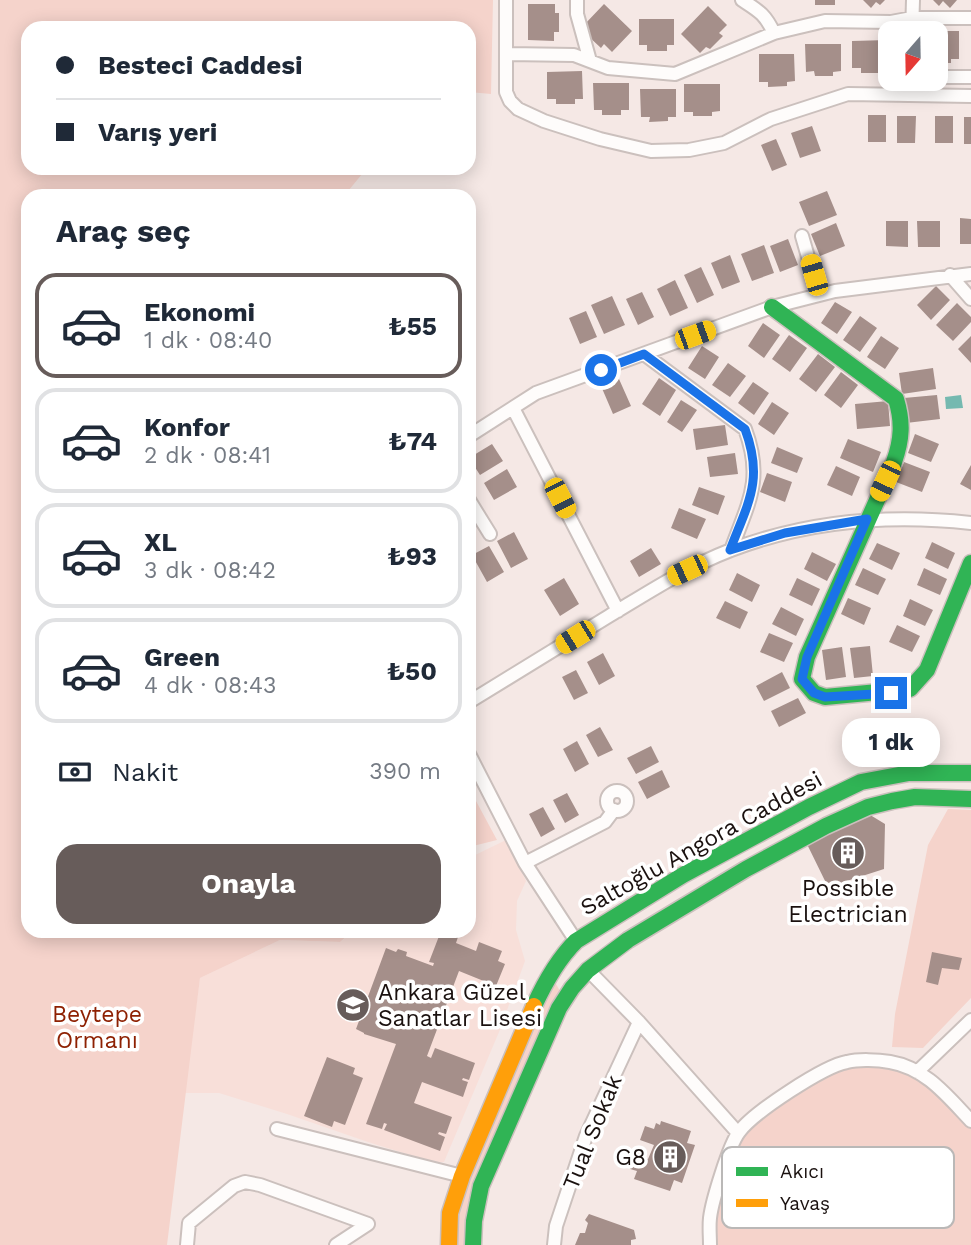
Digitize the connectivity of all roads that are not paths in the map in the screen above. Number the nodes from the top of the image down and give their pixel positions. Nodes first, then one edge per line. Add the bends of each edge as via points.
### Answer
1 (506, 0) edge
2 (577, 0) edge
3 (742, 0) edge
4 (913, 0) edge
5 (912, 18) junction
6 (971, 18) edge
7 (774, 33) junction
8 (506, 54) junction
9 (590, 61) junction
10 (948, 77) edge
11 (971, 77) edge
12 (971, 96) edge
13 (802, 236) dead end
14 (971, 274) edge
15 (950, 275) junction
16 (819, 295) junction
17 (971, 299) edge
18 (772, 307) junction
19 (644, 354) junction
20 (513, 408) junction
21 (476, 432) edge
22 (476, 511) edge
23 (867, 519) junction
24 (971, 523) edge
25 (490, 534) dead end
26 (730, 550) junction
27 (971, 563) edge
28 (618, 611) junction
29 (476, 698) edge
30 (476, 768) edge
31 (971, 773) edge
32 (971, 799) edge
33 (614, 810) dead end
34 (525, 863) junction
35 (576, 940) junction
36 (588, 970) junction
37 (971, 1020) edge
38 (639, 1021) junction
39 (917, 1072) junction
40 (971, 1121) edge
41 (278, 1129) dead end
42 (738, 1133) junction
43 (732, 1147) edge
44 (722, 1173) edge
45 (462, 1176) junction
46 (187, 1245) edge
47 (336, 1245) edge
48 (449, 1245) edge
49 (473, 1245) edge
50 (554, 1245) edge
51 (710, 1245) edge

1 - 8 street
2 - 9 street
3 - 7 street via 760,10
4 - 5 street
5 - 6 street
5 - 7 street via 825,21
7 - 9 street via 675,74 608,68
8 - 9 street via 574,55
8 - 12 street via 506,92 518,109 600,139 651,151 724,143 771,118 848,94
10 - 11 street
13 - 16 street
14 - 15 street
15 - 16 street
15 - 17 street
16 - 18 street
18 - 19 street
18 - 23 street via 896,399 903,435
19 - 20 street via 536,394
19 - 26 street via 745,429 755,476
20 - 21 street
20 - 28 street
22 - 25 street
23 - 24 street
23 - 26 street via 785,533
23 - 27 street via 807,657 802,679 814,693 825,697 910,689 927,670
26 - 28 street via 673,577
28 - 29 street
30 - 34 street
31 - 35 street, Saltoğlu Angora Caddesi via 909,773 853,785 683,875
32 - 36 street, Saltoğlu Angora Caddesi via 892,800 851,815 746,869 628,940
33 - 34 street via 605,822
34 - 35 street
35 - 36 street
35 - 45 street, Saltoğlu Angora Caddesi via 542,988
36 - 38 street
36 - 49 street, Saltoğlu Angora Caddesi via 559,1008 485,1174 475,1209
37 - 39 street
38 - 42 street
38 - 50 street, Tual Sokak via 586,1136
39 - 40 street via 936,1084
39 - 42 street via 891,1062 846,1062 803,1083
41 - 45 street
42 - 43 street
44 - 51 street via 710,1216
45 - 48 street, Saltoğlu Angora Caddesi via 450,1213
46 - 47 street via 189,1223 234,1186 246,1182 368,1224

